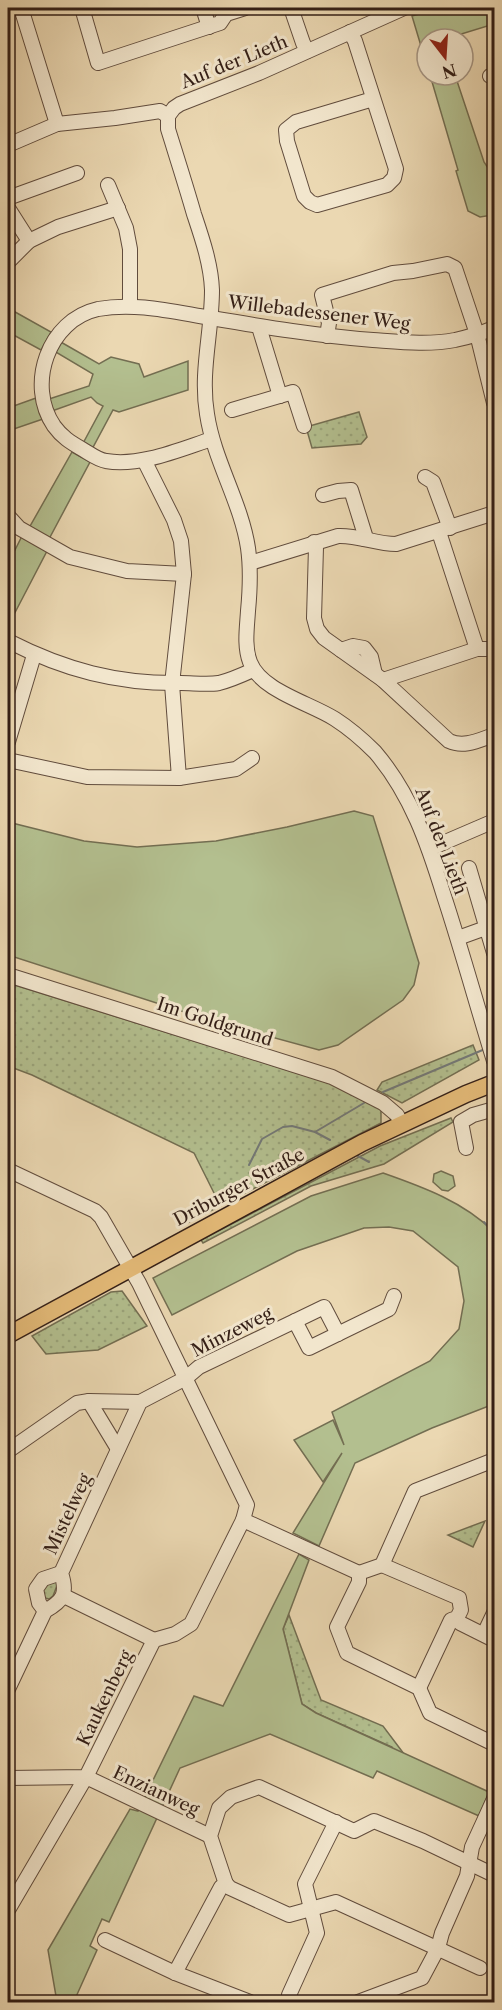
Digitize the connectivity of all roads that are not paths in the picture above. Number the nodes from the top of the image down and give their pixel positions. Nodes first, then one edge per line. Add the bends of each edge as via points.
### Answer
1 (21, 8) edge
2 (82, 8) edge
3 (203, 8) edge
4 (245, 8) edge
5 (291, 8) edge
6 (404, 8) edge
7 (209, 27) junction
8 (350, 32) junction
9 (307, 51) junction
10 (373, 99) junction
11 (168, 116) junction
12 (57, 124) junction
13 (8, 145) edge
14 (77, 173) dead end
15 (108, 185) dead end
16 (8, 198) edge
17 (8, 208) edge
18 (118, 208) junction
19 (29, 241) junction
20 (8, 262) edge
21 (130, 305) junction
22 (210, 318) junction
23 (259, 327) junction
24 (495, 328) edge
25 (477, 334) junction
26 (327, 336) junction
27 (280, 396) junction
28 (495, 403) edge
29 (232, 410) dead end
30 (304, 426) dead end
31 (212, 439) junction
32 (144, 460) junction
33 (425, 477) dead end
34 (323, 495) dead end
35 (495, 513) edge
36 (8, 516) edge
37 (444, 530) junction
38 (364, 539) junction
39 (314, 542) junction
40 (249, 563) junction
41 (184, 574) junction
42 (8, 641) edge
43 (477, 649) junction
44 (495, 649) edge
45 (34, 655) junction
46 (254, 670) junction
47 (379, 677) junction
48 (172, 684) junction
49 (495, 735) edge
50 (8, 742) edge
51 (252, 758) dead end
52 (8, 760) edge
53 (179, 778) junction
54 (495, 821) edge
55 (429, 849) junction
56 (468, 868) dead end
57 (491, 926) edge
58 (458, 938) junction
59 (495, 952) edge
60 (8, 975) edge
61 (492, 1052) edge
62 (495, 1083) edge
63 (495, 1108) edge
64 (401, 1123) junction
65 (466, 1148) dead end
66 (8, 1170) edge
67 (130, 1269) junction
68 (394, 1296) dead end
69 (295, 1321) junction
70 (338, 1334) junction
71 (8, 1335) edge
72 (186, 1378) junction
73 (89, 1401) junction
74 (140, 1402) junction
75 (118, 1449) junction
76 (8, 1451) edge
77 (495, 1460) edge
78 (243, 1520) junction
79 (382, 1565) junction
80 (61, 1573) junction
81 (358, 1573) junction
82 (63, 1596) junction
83 (45, 1611) junction
84 (495, 1613) edge
85 (457, 1618) junction
86 (489, 1637) edge
87 (154, 1640) junction
88 (9, 1682) edge
89 (419, 1689) junction
90 (495, 1744) edge
91 (86, 1777) junction
92 (8, 1778) edge
93 (495, 1799) edge
94 (336, 1822) junction
95 (210, 1836) junction
96 (471, 1863) junction
97 (495, 1875) edge
98 (226, 1884) junction
99 (311, 1909) junction
100 (8, 1910) edge
101 (105, 1940) dead end
102 (438, 1948) junction
103 (480, 1968) dead end
104 (175, 1973) junction
105 (386, 1997) edge
106 (226, 1998) edge
107 (250, 2002) edge
108 (291, 2002) edge
109 (358, 2002) edge

1 - 12 street
2 - 7 street via 98,63
3 - 7 street
4 - 7 street via 226,14 220,23
5 - 9 street
6 - 8 street, Auf der Lieth
8 - 9 street, Auf der Lieth
8 - 10 street
9 - 11 street, Auf der Lieth via 180,104
10 - 10 street via 396,169 394,178 387,185 317,205 310,202 303,196 286,130 296,122
11 - 12 street via 160,111
11 - 22 street via 168,129 205,252 212,288
12 - 13 street
14 - 16 street
15 - 18 street
17 - 19 street
18 - 19 street via 58,227
18 - 21 street via 130,249
19 - 20 street
21 - 22 street
21 - 32 street via 96,309 62,331 52,344 42,371 42,390 49,416 65,440 105,461
22 - 23 street, Willebadessener Weg
22 - 31 street via 204,397
23 - 26 street, Willebadessener Weg
23 - 27 street
24 - 25 street, Willebadessener Weg
25 - 26 street, Willebadessener Weg via 421,343
25 - 26 street via 455,268 447,264 393,273 322,295 329,322
25 - 28 street
27 - 29 street
27 - 30 street via 293,392
31 - 32 street
31 - 40 street via 239,512
32 - 41 street via 174,520 181,541
33 - 37 street via 433,482
34 - 38 street via 351,490
35 - 37 street
36 - 41 street via 19,528 70,557 127,571
37 - 38 street via 396,544
37 - 43 street
38 - 39 street via 338,536
39 - 40 street
39 - 47 street via 317,629
40 - 46 street via 246,649
41 - 48 street
42 - 45 street
43 - 44 street
43 - 47 street
45 - 48 street via 94,675
45 - 50 street
46 - 48 street via 216,683
46 - 55 street, Auf der Lieth via 274,688 334,718 374,751 402,788
47 - 49 street via 456,745
48 - 53 street
51 - 53 street via 236,769
52 - 53 street via 87,777
54 - 55 street
55 - 58 street, Auf der Lieth
56 - 57 street
57 - 58 street
57 - 59 street
58 - 61 street, Auf der Lieth
60 - 64 street, Im Goldgrund via 332,1077 383,1102
62 - 64 main road, Driburger Straße
63 - 65 street via 460,1122
64 - 67 main road, Driburger Straße
66 - 67 street via 97,1213
67 - 71 main road, Driburger Straße
67 - 72 street
68 - 70 street, Minzeweg via 389,1309
69 - 70 street, Minzeweg via 309,1348
69 - 70 street, Minzeweg via 324,1306
69 - 72 street, Minzeweg via 199,1367
72 - 74 street
72 - 78 street via 247,1505
73 - 74 street
73 - 75 street
73 - 76 street via 71,1407
74 - 75 street, Mistelweg
75 - 80 street, Mistelweg
77 - 79 street via 415,1491
78 - 81 street
78 - 87 street, Kaukenberg via 191,1624
79 - 81 street
79 - 85 street via 459,1598
80 - 82 street, Mistelweg
80 - 83 street via 43,1579 36,1589
81 - 89 street via 359,1582 337,1627 346,1653
82 - 83 street
82 - 87 street
83 - 88 street
84 - 86 street
85 - 86 street
85 - 89 street via 452,1620
87 - 91 street, Kaukenberg
89 - 90 street via 430,1713
91 - 92 street
91 - 95 street, Enzianweg
91 - 100 street, Kaukenberg
93 - 96 street via 472,1847
94 - 95 street, Enzianweg via 259,1787 231,1797 219,1808
94 - 96 street, Enzianweg via 354,1831 374,1821
94 - 99 street via 305,1884
95 - 98 street, Enzianweg
96 - 97 street, Enzianweg
96 - 102 street
98 - 99 street via 289,1915
98 - 104 street
99 - 102 street via 336,1902
99 - 108 street via 317,1933 289,1995
101 - 104 street
102 - 103 street
102 - 105 street via 422,1978
104 - 106 street
105 - 109 street
106 - 107 street

